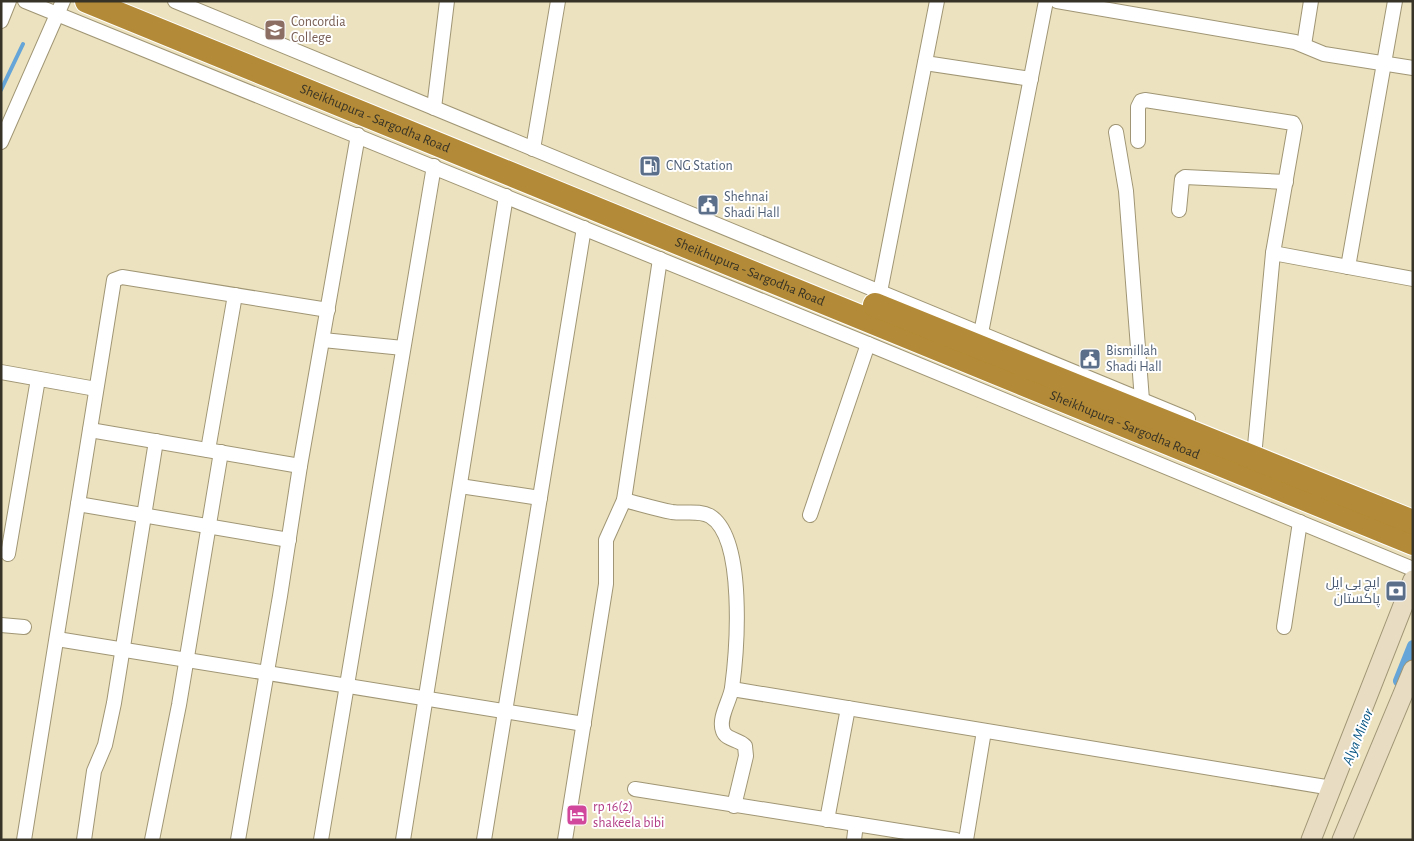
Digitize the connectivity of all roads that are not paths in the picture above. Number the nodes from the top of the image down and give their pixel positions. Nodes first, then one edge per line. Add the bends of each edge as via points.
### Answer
1 (9, 1) edge
2 (25, 1) edge
3 (63, 1) edge
4 (87, 1) edge
5 (131, 1) edge
6 (175, 1) edge
7 (447, 1) edge
8 (558, 1) edge
9 (937, 1) edge
10 (1046, 1) edge
11 (1057, 1) edge
12 (1311, 1) edge
13 (1396, 1) edge
14 (58, 16) junction
15 (1, 21) edge
16 (1304, 45) junction
17 (925, 63) junction
18 (1385, 64) junction
19 (1413, 68) edge
20 (1030, 79) junction
21 (434, 108) junction
22 (1116, 132) dead end
23 (358, 135) junction
24 (1138, 141) dead end
25 (1, 142) edge
26 (533, 149) junction
27 (434, 166) junction
28 (1286, 182) junction
29 (506, 196) junction
30 (1179, 210) dead end
31 (584, 228) junction
32 (1273, 253) junction
33 (660, 259) junction
34 (1348, 266) junction
35 (1413, 279) edge
36 (880, 292) junction
37 (235, 295) junction
38 (328, 310) junction
39 (981, 333) junction
40 (323, 340) junction
41 (868, 344) junction
42 (403, 348) junction
43 (1, 372) edge
44 (38, 379) junction
45 (96, 390) junction
46 (1142, 400) junction
47 (90, 430) junction
48 (156, 441) junction
49 (1255, 446) junction
50 (214, 451) junction
51 (300, 466) junction
52 (460, 486) junction
53 (540, 498) junction
54 (624, 500) junction
55 (78, 504) junction
56 (1413, 513) edge
57 (144, 515) junction
58 (810, 515) dead end
59 (1300, 522) junction
60 (1413, 522) edge
61 (208, 526) junction
62 (289, 540) junction
63 (1413, 543) edge
64 (8, 554) dead end
65 (1413, 569) edge
66 (1413, 580) edge
67 (1, 625) edge
68 (24, 627) dead end
69 (1284, 627) dead end
70 (57, 639) junction
71 (123, 649) junction
72 (187, 659) junction
73 (1413, 670) edge
74 (268, 673) junction
75 (347, 686) junction
76 (732, 689) junction
77 (426, 698) junction
78 (848, 708) junction
79 (505, 710) junction
80 (584, 724) junction
81 (984, 731) junction
82 (1332, 788) junction
83 (635, 789) dead end
84 (734, 806) junction
85 (827, 820) junction
86 (856, 824) junction
87 (24, 840) edge
88 (84, 840) edge
89 (152, 840) edge
90 (238, 840) edge
91 (321, 840) edge
92 (403, 840) edge
93 (484, 840) edge
94 (566, 840) edge
95 (854, 840) edge
96 (956, 840) edge
97 (966, 840) edge
98 (1310, 840) edge
99 (1342, 840) edge

1 - 15 street
2 - 14 street
3 - 14 street
4 - 63 highway, Sheikhupura - Sargodha Road
5 - 60 highway, Sheikhupura - Sargodha Road
6 - 21 street
7 - 21 street
8 - 26 street
9 - 17 street
10 - 20 street
11 - 16 street
12 - 16 street
13 - 18 street
14 - 23 street
14 - 25 street
16 - 18 street via 1324,54
17 - 20 street
17 - 36 street
18 - 19 street
18 - 34 street
20 - 39 street
21 - 26 street
22 - 46 street via 1126,192
23 - 27 street
23 - 38 street
24 - 28 street via 1138,107 1145,100 1293,123
26 - 36 street
27 - 29 street
27 - 42 street
28 - 30 street via 1185,177 1182,179
28 - 32 street
29 - 31 street
29 - 52 street
31 - 33 street
31 - 53 street
32 - 34 street
32 - 49 street
33 - 41 street
33 - 54 street
34 - 35 street
36 - 39 street
37 - 38 street
37 - 45 street via 116,278 112,286
37 - 50 street
38 - 40 street
39 - 46 street
40 - 42 street
40 - 51 street
41 - 58 street
41 - 59 street
42 - 75 street
43 - 44 street
44 - 45 street
44 - 64 street
45 - 47 street
46 - 49 street
47 - 48 street
47 - 55 street
48 - 50 street
48 - 57 street
49 - 56 street
50 - 51 street
50 - 61 street
51 - 62 street
52 - 53 street
52 - 77 street
53 - 79 street
54 - 76 street via 674,512 707,515 721,530 729,551 738,598
54 - 80 street via 606,540 606,584
55 - 57 street
55 - 70 street
57 - 61 street
57 - 71 street
59 - 65 street
59 - 69 street
61 - 62 street
61 - 72 street
62 - 74 street
66 - 82 street
67 - 68 street
70 - 71 street
70 - 87 street
71 - 72 street
71 - 88 street via 107,738 94,771
72 - 74 street
72 - 89 street
73 - 99 street
74 - 75 street
74 - 90 street
75 - 77 street
75 - 91 street
76 - 78 street
76 - 84 street via 722,729 726,736 744,746 746,756
77 - 79 street
77 - 92 street
78 - 81 street
78 - 85 street
79 - 80 street
79 - 93 street
80 - 94 street
81 - 82 street
81 - 97 street
82 - 98 street
83 - 84 street
84 - 85 street
85 - 86 street
86 - 95 street
86 - 96 street

